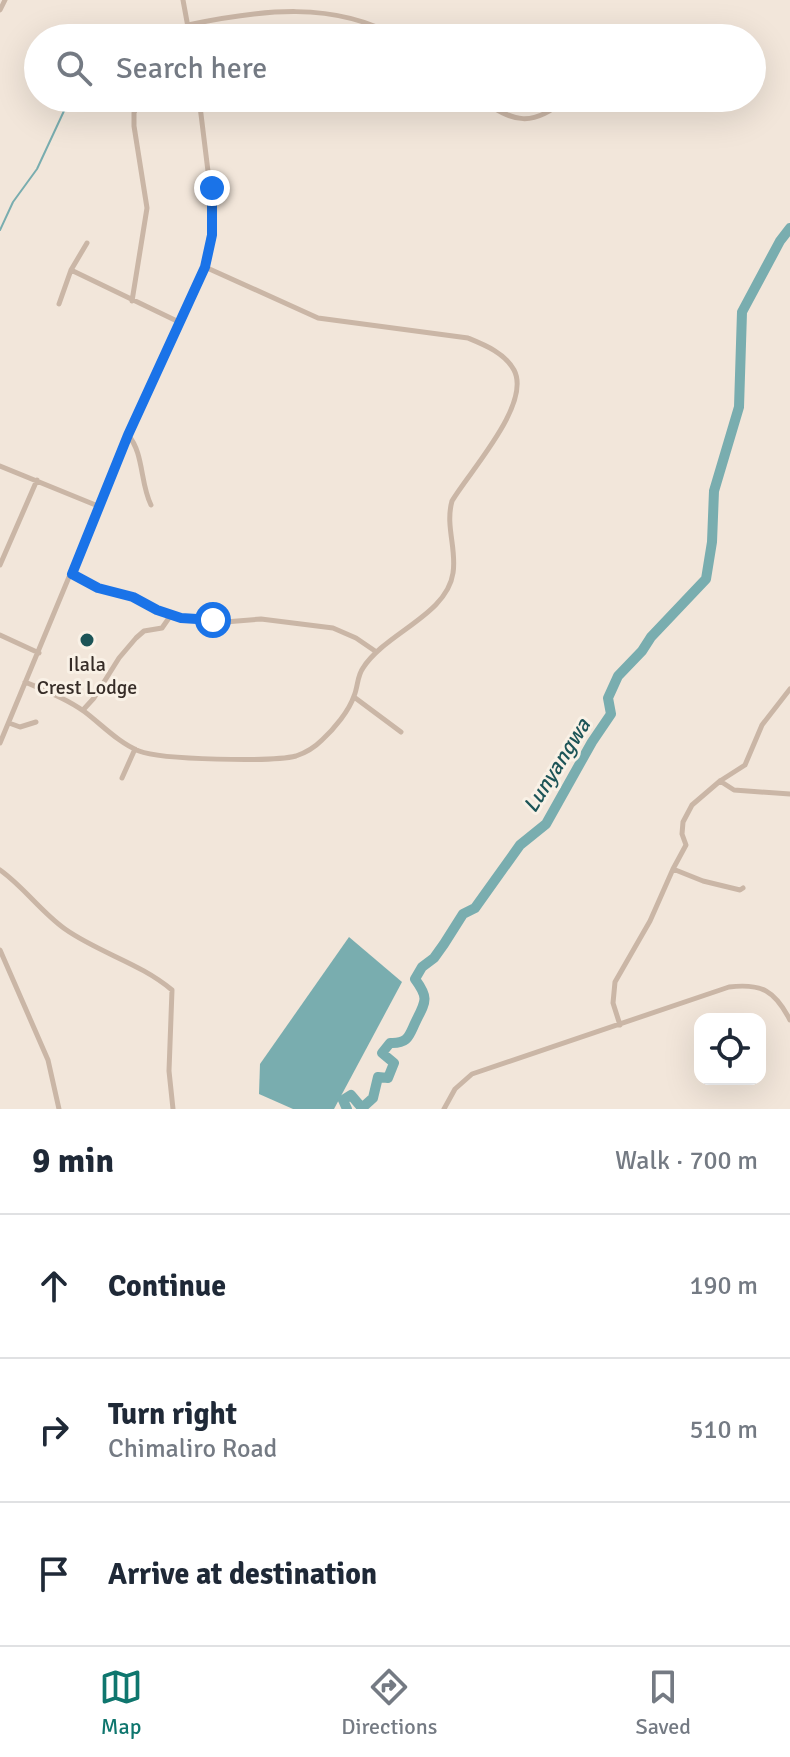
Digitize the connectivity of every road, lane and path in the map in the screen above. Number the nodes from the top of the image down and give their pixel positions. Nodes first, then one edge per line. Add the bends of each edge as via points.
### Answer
1 (5, 0) edge
2 (183, 0) edge
3 (0, 10) edge
4 (188, 24) edge
5 (194, 24) edge
6 (377, 24) edge
7 (134, 112) edge
8 (201, 112) edge
9 (500, 112) edge
10 (549, 112) edge
11 (87, 243) dead end
12 (205, 267) junction
13 (71, 270) junction
14 (132, 301) junction
15 (59, 304) dead end
16 (181, 323) junction
17 (128, 435) junction
18 (0, 466) edge
19 (37, 480) junction
20 (151, 505) dead end
21 (98, 506) junction
22 (0, 565) edge
23 (72, 574) junction
24 (171, 615) junction
25 (0, 635) edge
26 (375, 651) junction
27 (39, 653) junction
28 (25, 682) junction
29 (790, 689) edge
30 (354, 697) junction
31 (790, 698) edge
32 (782, 701) junction
33 (83, 710) junction
34 (36, 722) dead end
35 (9, 723) junction
36 (401, 732) dead end
37 (0, 743) edge
38 (135, 749) junction
39 (122, 778) dead end
40 (720, 781) junction
41 (790, 794) edge
42 (673, 869) junction
43 (0, 870) edge
44 (743, 888) dead end
45 (0, 950) edge
46 (790, 1020) edge
47 (620, 1025) junction
48 (59, 1109) edge
49 (173, 1109) edge
50 (444, 1109) edge

1 - 3 street
2 - 4 street
5 - 6 street via 317,6
7 - 14 street via 147,208
8 - 12 street via 213,212
9 - 10 street via 521,120
11 - 13 street
12 - 16 street
12 - 26 street via 318,318 468,338 513,368 518,380 511,414 452,501 449,584 435,606
13 - 14 street
13 - 15 street
14 - 16 street
16 - 17 street
17 - 20 street
17 - 21 street
18 - 19 street
19 - 21 street
19 - 22 street
21 - 23 street
23 - 24 street
23 - 27 street
24 - 26 street via 333,628
24 - 33 street via 162,628 136,638
25 - 27 street
26 - 30 street via 361,670
27 - 28 street
28 - 33 street
28 - 35 street
29 - 32 street
30 - 36 street
30 - 38 street via 323,740 298,755 227,759
31 - 32 street
32 - 40 street via 762,725 745,765
33 - 38 street
34 - 35 street via 20,727
35 - 37 street
38 - 39 street
40 - 41 street via 734,790
40 - 42 street via 686,815 682,831 687,843
42 - 44 street via 705,882
42 - 47 street via 615,982 613,1003
43 - 49 street via 63,928 172,990
45 - 48 street via 48,1060
46 - 47 street via 778,1000 748,985 676,1003
47 - 50 street via 472,1074

